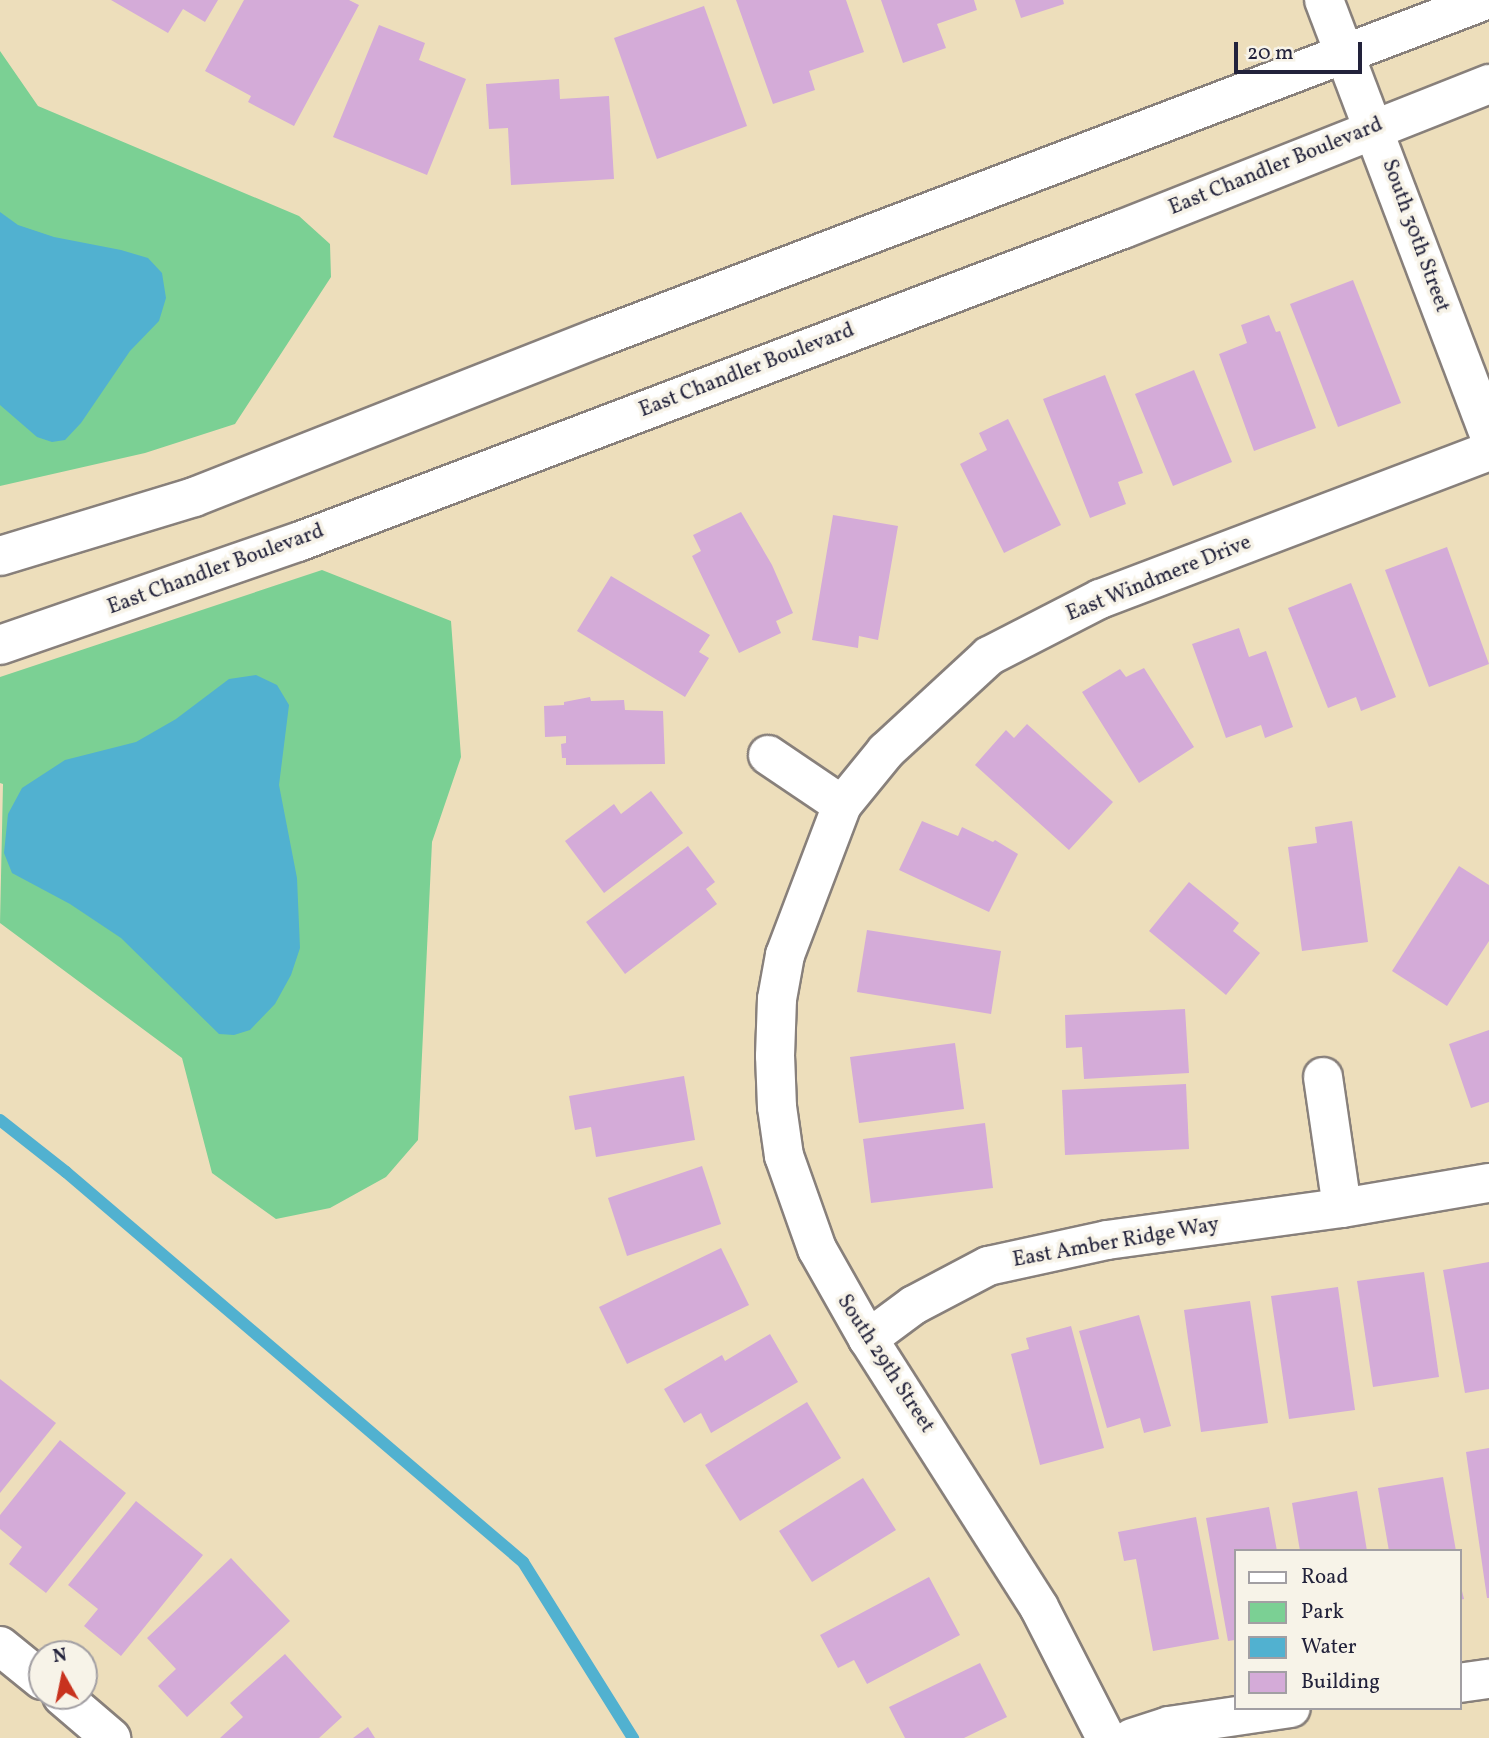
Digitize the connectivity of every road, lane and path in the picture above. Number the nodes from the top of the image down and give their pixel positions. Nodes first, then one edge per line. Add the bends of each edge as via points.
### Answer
1 (1324, 0) edge
2 (1486, 0) edge
3 (1344, 52) junction
4 (1489, 84) edge
5 (1374, 127) junction
6 (1489, 434) edge
7 (1489, 451) edge
8 (0, 556) edge
9 (0, 645) edge
10 (768, 755) dead end
11 (842, 805) junction
12 (785, 955) joint
13 (1323, 1077) dead end
14 (1489, 1183) edge
15 (1342, 1208) junction
16 (868, 1339) junction
17 (0, 1646) edge
18 (28, 1669) edge
19 (1489, 1679) edge
20 (1461, 1684) edge
21 (78, 1710) edge
22 (1277, 1710) edge
23 (111, 1738) edge
24 (1106, 1738) edge
25 (1132, 1738) edge

1 - 3 street, South 30th Street
2 - 3 street
3 - 5 street, South 30th Street
3 - 8 street via 194,497
4 - 5 street, East Chandler Boulevard
5 - 6 street, South 30th Street
5 - 9 street, East Chandler Boulevard via 1124,229 298,542
7 - 11 street, East Windmere Drive via 1100,599 989,656 886,751
10 - 11 street
11 - 12 street, East Windmere Drive
12 - 16 street, South 29th Street via 777,999 775,1056 784,1156 817,1249
13 - 15 street
14 - 15 street, East Amber Ridge Way
15 - 16 street, East Amber Ridge Way via 1107,1240 988,1266 914,1305
16 - 24 street, South 29th Street via 1039,1607
17 - 18 street
19 - 20 street
21 - 23 street
22 - 25 street via 1169,1726

